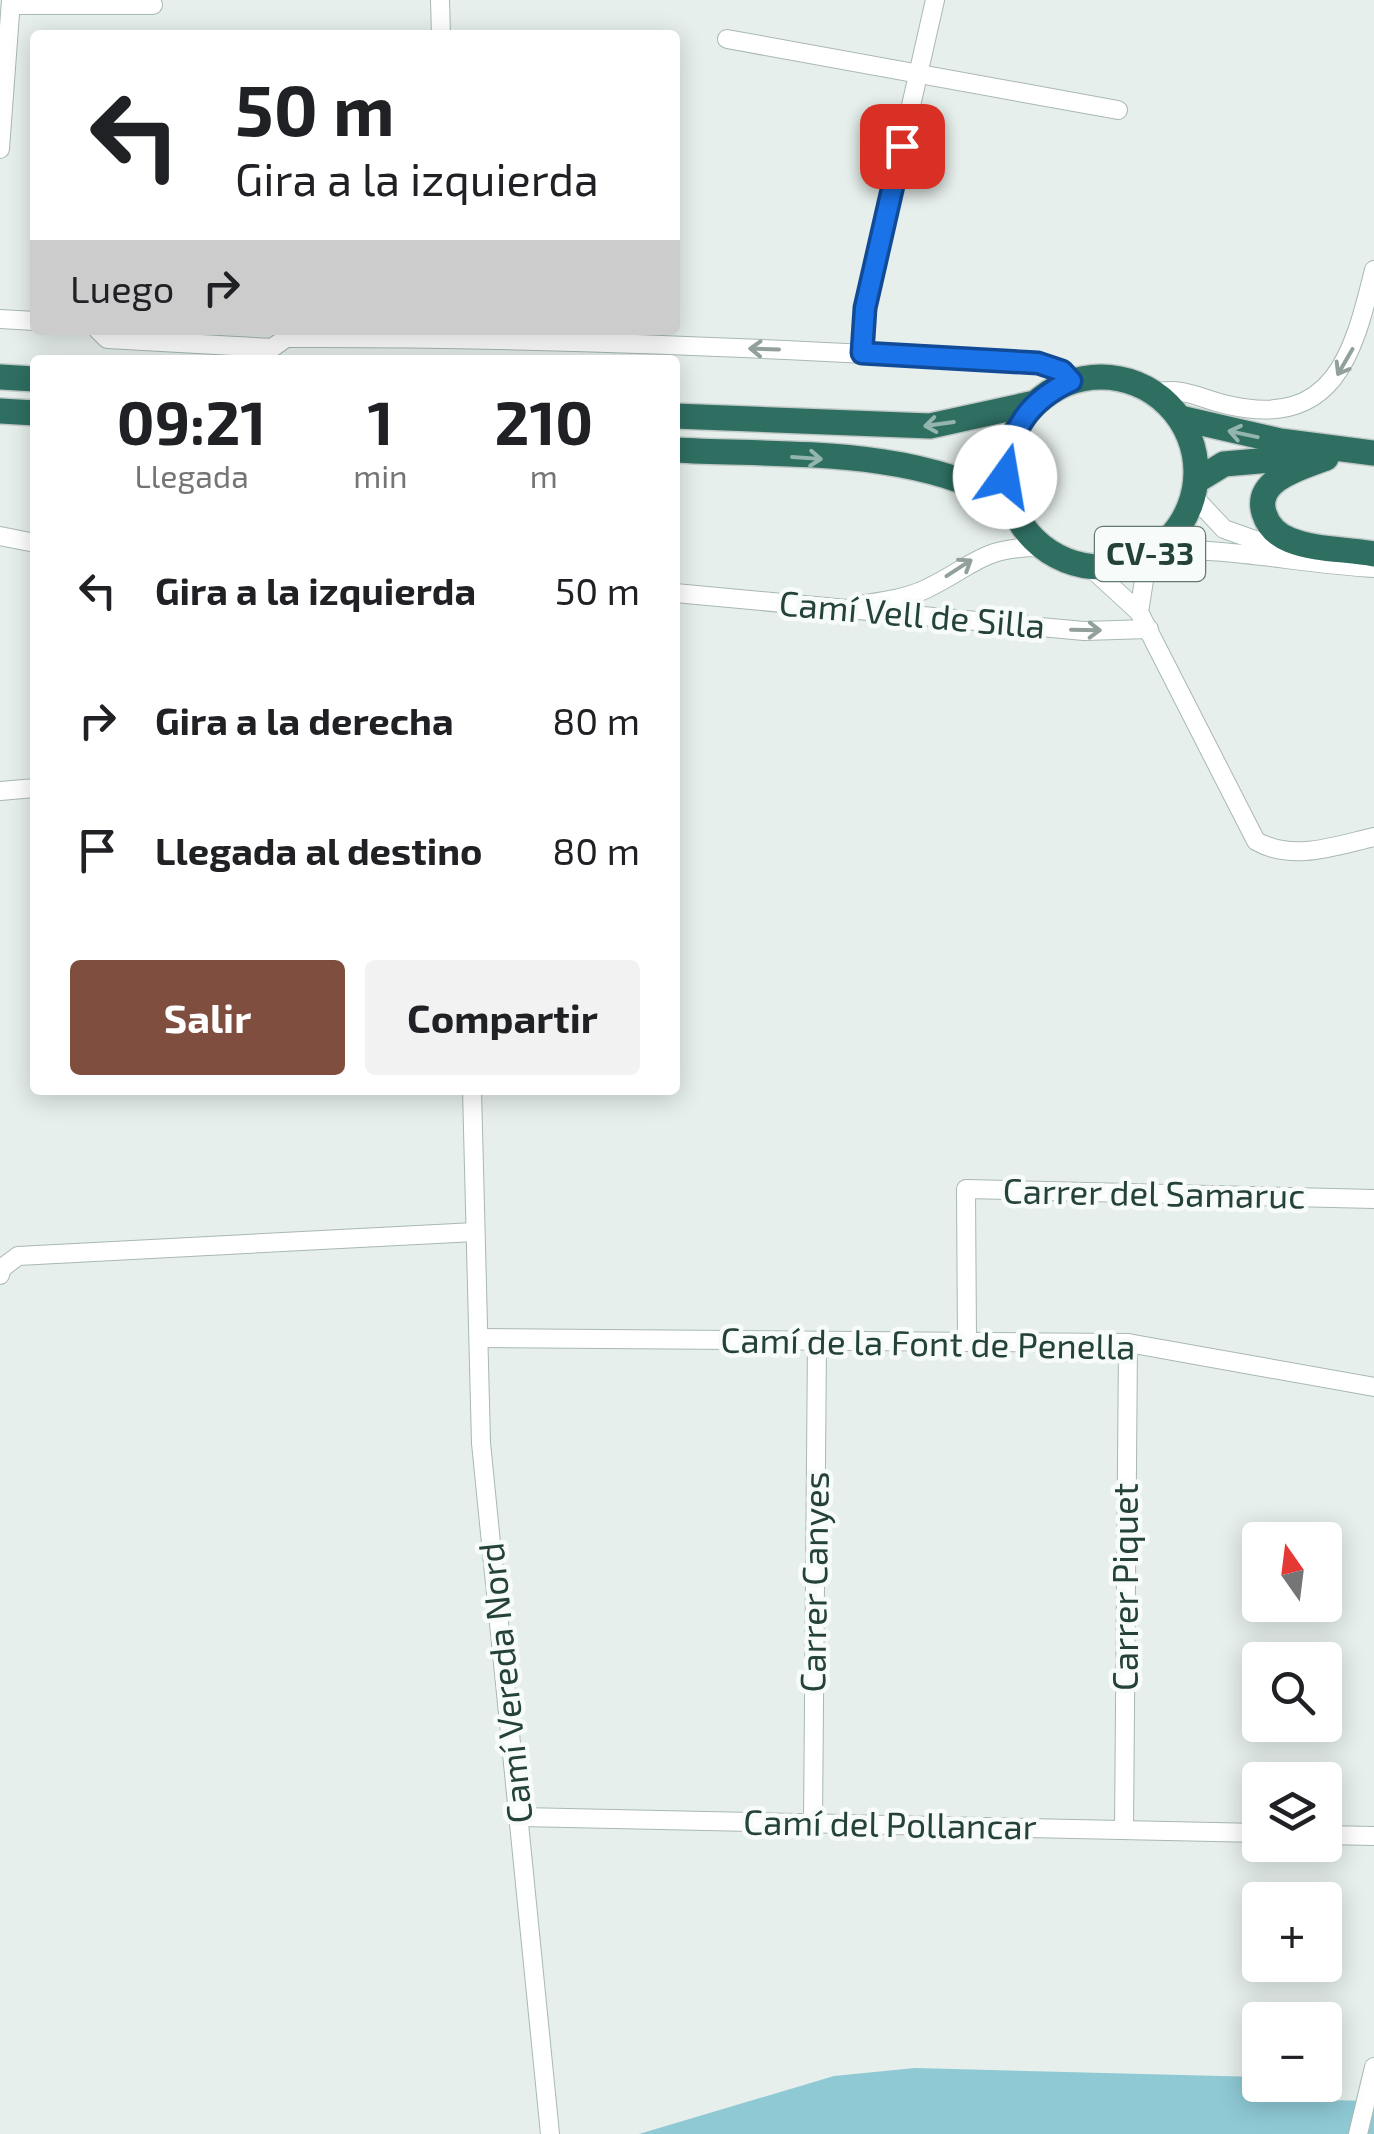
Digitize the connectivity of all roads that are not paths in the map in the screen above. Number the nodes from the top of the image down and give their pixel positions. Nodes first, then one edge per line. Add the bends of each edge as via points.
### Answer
1 (440, 0) edge
2 (935, 0) edge
3 (11, 2) edge
4 (152, 6) dead end
5 (441, 30) edge
6 (727, 39) dead end
7 (918, 73) junction
8 (1118, 110) dead end
9 (0, 149) edge
10 (1374, 270) edge
11 (0, 320) edge
12 (30, 321) edge
13 (104, 335) edge
14 (408, 335) edge
15 (470, 335) edge
16 (862, 353) junction
17 (0, 377) edge
18 (30, 379) edge
19 (1071, 381) junction
20 (1154, 393) junction
21 (1034, 403) junction
22 (0, 411) edge
23 (30, 413) edge
24 (680, 416) edge
25 (1180, 418) junction
26 (680, 450) edge
27 (1374, 455) edge
28 (1326, 458) junction
29 (1194, 489) junction
30 (1010, 504) junction
31 (0, 536) edge
32 (30, 541) edge
33 (1042, 547) junction
34 (1152, 552) junction
35 (1374, 554) edge
36 (1090, 567) junction
37 (1374, 568) edge
38 (680, 592) edge
39 (835, 608) junction
40 (1144, 620) junction
41 (30, 788) edge
42 (0, 791) edge
43 (1374, 837) edge
44 (472, 1095) edge
45 (1374, 1200) edge
46 (475, 1232) junction
47 (0, 1275) edge
48 (479, 1338) junction
49 (818, 1341) junction
50 (967, 1342) junction
51 (1128, 1343) junction
52 (1374, 1387) edge
53 (521, 1817) junction
54 (813, 1823) junction
55 (1124, 1830) junction
56 (1242, 1833) edge
57 (1342, 1835) edge
58 (1374, 1836) edge
59 (1374, 2067) edge
60 (550, 2134) edge
61 (1358, 2134) edge

1 - 5 street
2 - 7 street
3 - 4 street
3 - 9 street
6 - 7 street
7 - 8 street
7 - 16 street via 865,308
10 -> 20 street via 1356,341 1342,372 1321,391 1287,406 1258,407 1173,389
11 - 12 street
13 - 14 street via 272,348 286,338
16 -> 15 street
16 - 19 street via 1038,363
17 - 18 highway
19 - 20 highway, CV-33 via 1128,380
19 - 21 highway, CV-33
20 - 25 highway, CV-33
21 -> 24 highway, CV-33 via 930,426
21 - 30 highway, CV-33 via 1008,450
22 - 23 highway
27 -> 25 highway, CV-33
25 - 29 highway, CV-33 via 1194,448
26 -> 30 highway via 902,467 948,477
27 - 28 highway, CV-33
28 - 29 highway, CV-33 via 1224,464
28 - 35 highway via 1268,486 1264,516 1290,540
29 - 34 highway, CV-33 via 1179,526
29 - 35 street, CV-33 via 1224,529 1266,547
30 - 33 highway, CV-33
31 - 32 street
33 - 36 highway, CV-33
39 -> 33 street via 926,590 995,550
34 - 36 highway, CV-33 via 1120,565
34 - 37 street, CV-33 via 1217,550
34 - 40 street
36 - 40 street
38 - 39 street, Camí Vell de Silla
39 -> 40 street, Camí Vell de Silla via 1084,631
40 - 43 street via 1256,840 1274,851 1310,852
41 - 42 street
44 - 46 street, Camí Vereda Nord
45 - 50 street, Carrer del Samaruc via 966,1189
46 - 47 street via 18,1256
46 - 48 street, Camí Vereda Nord
48 - 49 street, Camí de la Font de Penella
48 - 53 street, Camí Vereda Nord via 481,1443
49 - 50 street, Camí de la Font de Penella
49 - 54 street, Carrer Canyes
50 - 51 street, Camí de la Font de Penella
51 - 52 street, Camí de la Font de Penella
51 - 55 street, Carrer Piquet
53 - 54 street, Camí del Pollancar
53 - 60 street, Camí Vereda Nord
54 - 55 street, Camí del Pollancar
55 - 56 street, Camí del Pollancar
57 - 58 street
59 - 61 street

